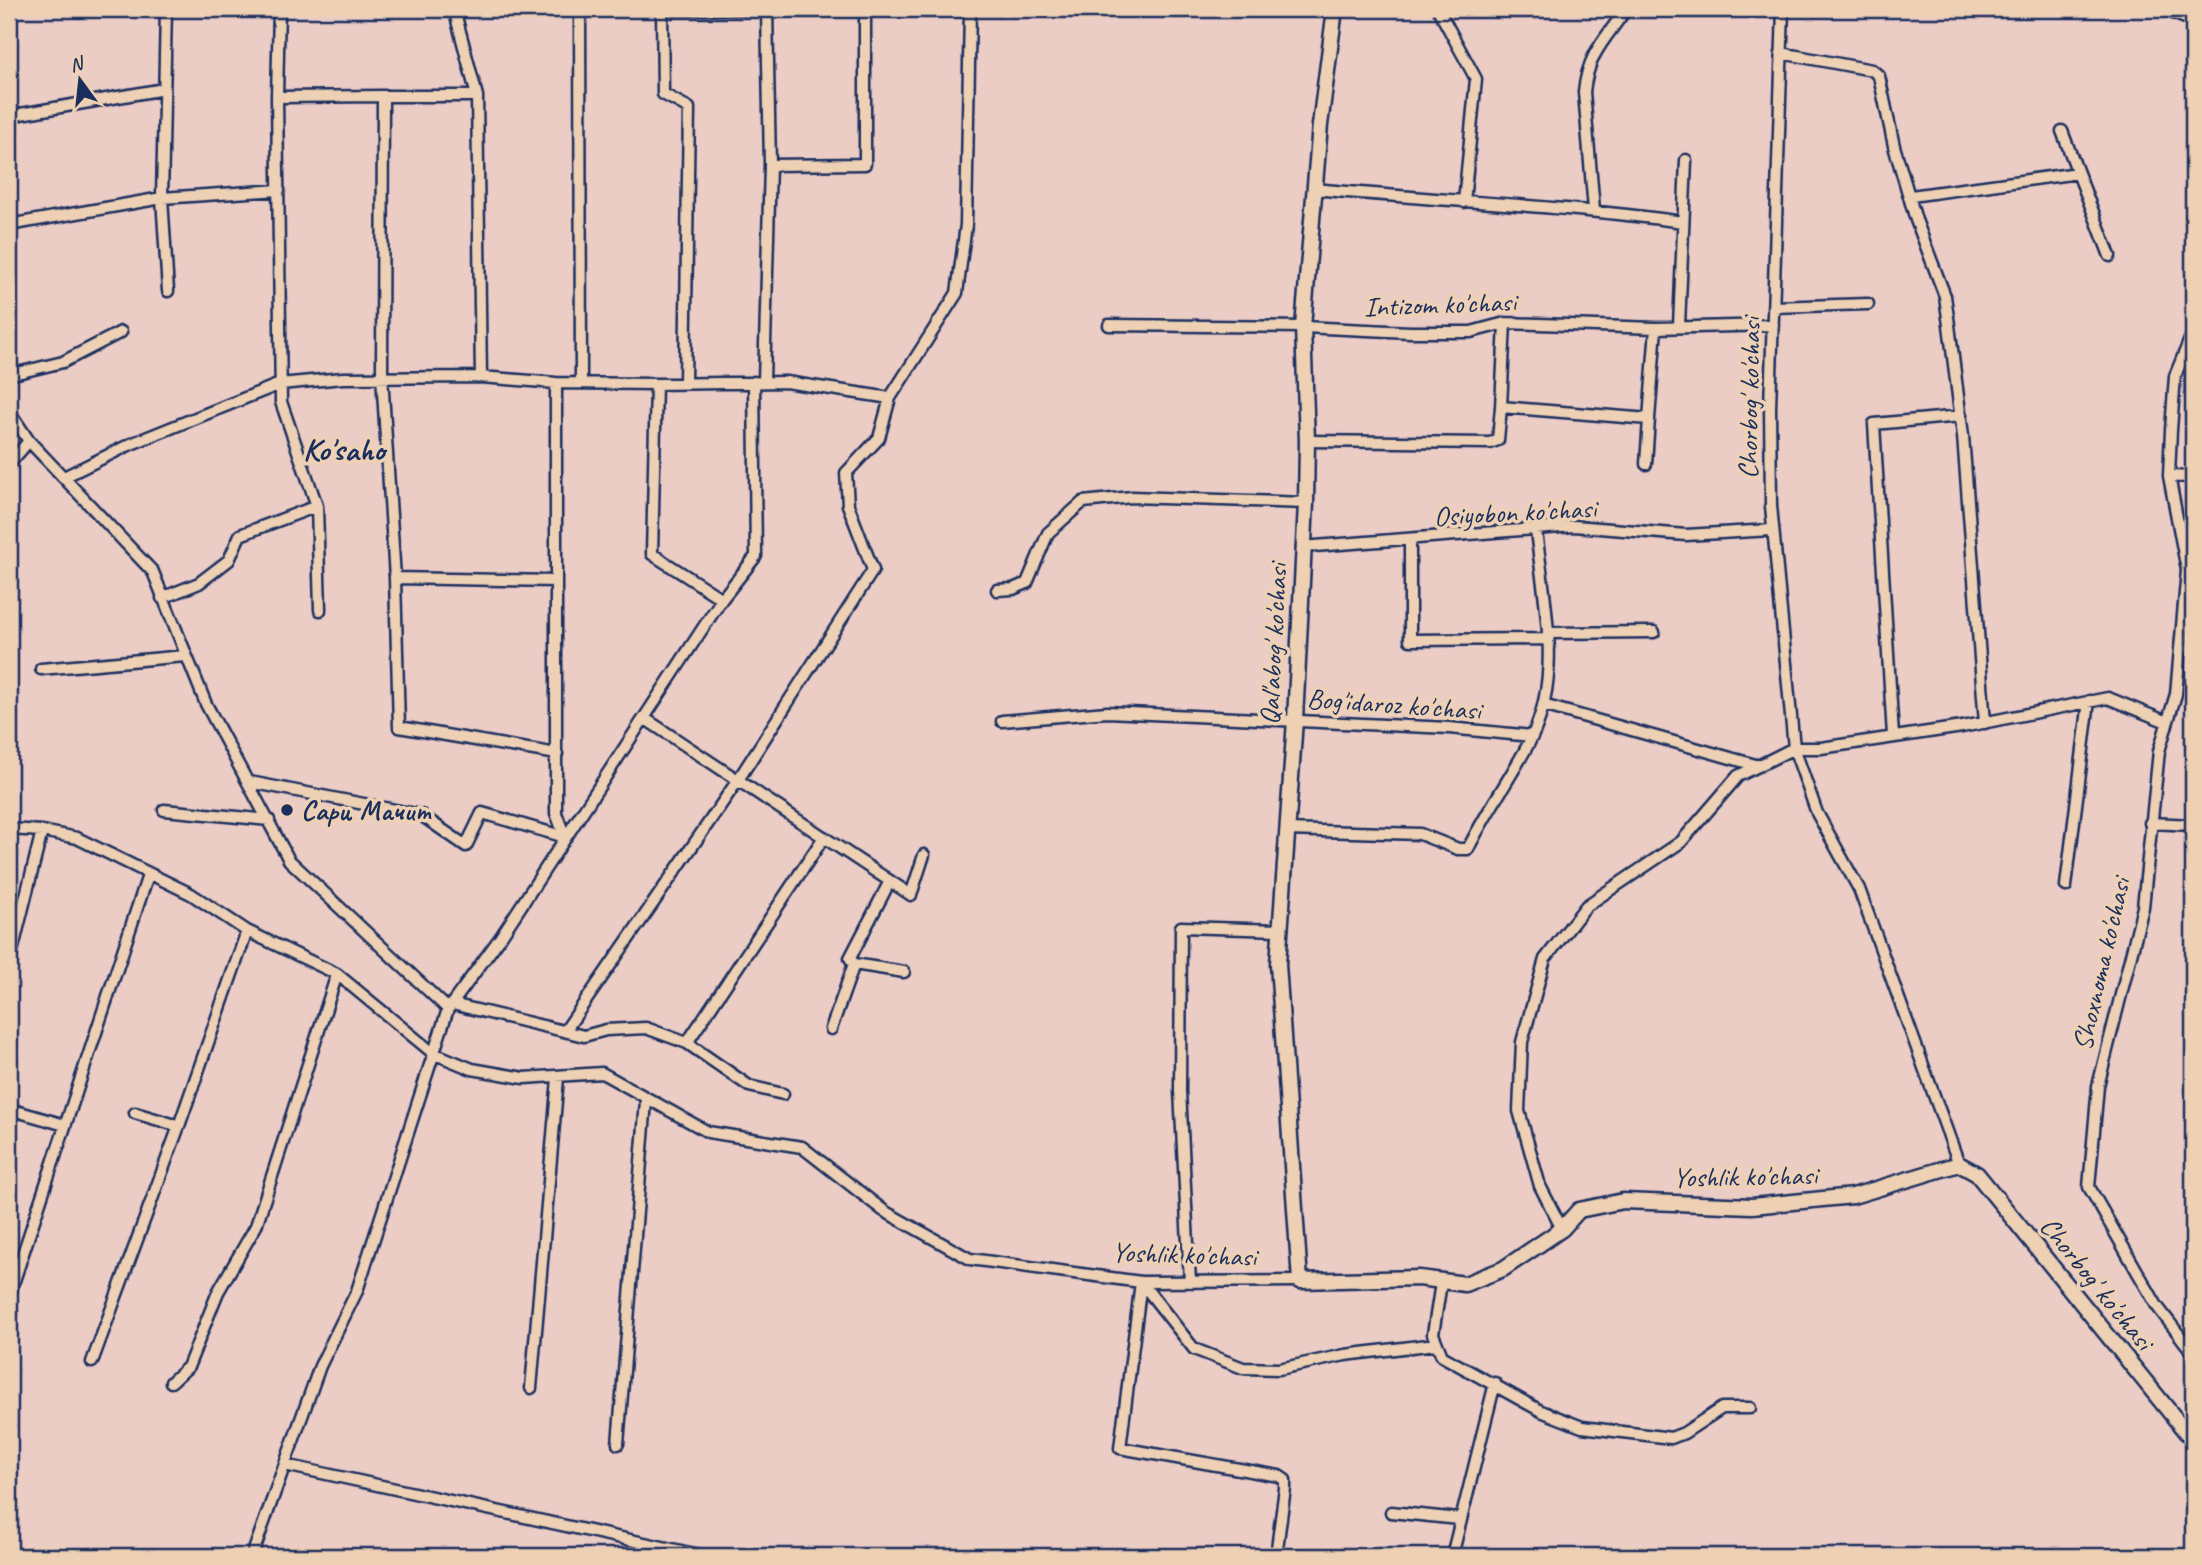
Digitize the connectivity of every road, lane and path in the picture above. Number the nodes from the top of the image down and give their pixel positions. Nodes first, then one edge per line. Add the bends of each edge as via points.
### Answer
1 (166, 9) edge
2 (279, 9) edge
3 (454, 9) edge
4 (580, 9) edge
5 (970, 9) edge
6 (1335, 9) edge
7 (1438, 9) edge
8 (1626, 9) edge
9 (1783, 9) edge
10 (2168, 9) edge
11 (661, 10) edge
12 (767, 10) edge
13 (864, 10) junction
14 (2193, 19) edge
15 (1781, 53) junction
16 (163, 89) junction
17 (383, 96) junction
18 (477, 96) junction
19 (277, 97) junction
20 (9, 116) edge
21 (2062, 131) dead end
22 (1686, 160) dead end
23 (770, 165) junction
24 (2078, 173) junction
25 (1315, 189) junction
26 (279, 190) junction
27 (1911, 196) junction
28 (162, 198) junction
29 (1464, 202) junction
30 (1594, 210) junction
31 (1683, 222) junction
32 (9, 225) edge
33 (2110, 256) dead end
34 (168, 291) dead end
35 (1868, 304) dead end
36 (1773, 307) junction
37 (1505, 323) junction
38 (1109, 325) dead end
39 (1773, 325) junction
40 (1679, 326) junction
41 (1303, 327) junction
42 (1656, 328) junction
43 (121, 332) dead end
44 (2193, 332) edge
45 (2188, 357) edge
46 (9, 375) edge
47 (382, 376) junction
48 (481, 377) junction
49 (759, 382) junction
50 (556, 383) junction
51 (581, 383) junction
52 (685, 383) junction
53 (280, 384) junction
54 (656, 384) junction
55 (890, 397) junction
56 (1501, 407) junction
57 (9, 411) edge
58 (1961, 416) junction
59 (1649, 419) junction
60 (1307, 441) junction
61 (29, 442) junction
62 (9, 464) edge
63 (1646, 464) dead end
64 (2169, 476) junction
65 (64, 477) junction
66 (2193, 477) edge
67 (1306, 503) junction
68 (317, 506) junction
69 (1536, 530) junction
70 (1772, 530) junction
71 (1410, 540) junction
72 (1302, 547) junction
73 (395, 578) junction
74 (556, 581) junction
75 (997, 590) dead end
76 (162, 598) junction
77 (722, 599) junction
78 (320, 610) dead end
79 (1654, 632) dead end
80 (1548, 636) junction
81 (185, 656) junction
82 (41, 669) dead end
83 (2089, 701) junction
84 (1543, 705) junction
85 (643, 718) junction
86 (1295, 720) junction
87 (1002, 721) dead end
88 (2167, 722) junction
89 (1985, 723) junction
90 (1532, 736) junction
91 (1893, 736) junction
92 (1794, 748) junction
93 (557, 754) junction
94 (1759, 766) junction
95 (738, 780) junction
96 (250, 782) junction
97 (164, 810) dead end
98 (269, 820) junction
99 (2150, 823) junction
100 (2193, 825) edge
101 (9, 829) edge
102 (1286, 830) junction
103 (42, 831) junction
104 (565, 837) junction
105 (824, 837) junction
106 (924, 855) dead end
107 (148, 875) junction
108 (890, 881) junction
109 (2066, 886) dead end
110 (247, 930) junction
111 (1280, 930) junction
112 (9, 964) edge
113 (854, 964) junction
114 (904, 972) dead end
115 (337, 974) junction
116 (450, 1007) junction
117 (831, 1029) dead end
118 (565, 1031) junction
119 (687, 1043) junction
120 (433, 1053) junction
121 (558, 1077) junction
122 (783, 1094) dead end
123 (646, 1101) junction
124 (9, 1109) edge
125 (135, 1113) dead end
126 (65, 1125) junction
127 (179, 1126) junction
128 (1959, 1164) junction
129 (1562, 1228) junction
130 (1300, 1281) junction
131 (1141, 1282) junction
132 (1190, 1282) junction
133 (1441, 1283) junction
134 (9, 1296) edge
135 (1436, 1344) junction
136 (2193, 1353) edge
137 (92, 1362) dead end
138 (171, 1382) dead end
139 (1495, 1383) junction
140 (531, 1388) dead end
141 (1750, 1408) dead end
142 (2193, 1437) edge
143 (618, 1444) dead end
144 (285, 1465) junction
145 (1391, 1512) dead end
146 (1459, 1519) junction
147 (252, 1556) edge
148 (705, 1556) edge
149 (1276, 1556) edge
150 (1452, 1556) edge

1 - 16 street
2 - 19 street
3 - 18 street
4 - 51 street
5 - 13 street
5 - 55 street via 966,225 957,293
6 - 25 street, Qal'abog' ko'chasi
7 - 29 street via 1476,79
8 - 30 street via 1591,56 1586,73
9 - 15 street, Сhorbog' ko'chasi
10 - 14 street
11 - 12 street
11 - 52 street via 663,94 689,108
12 - 13 street
12 - 23 street
13 - 23 street via 865,164
15 - 27 street via 1872,70 1880,76 1894,146
15 - 36 street, Сhorbog' ko'chasi
16 - 20 street
16 - 28 street
17 - 18 street
17 - 19 street
17 - 47 street
18 - 48 street
19 - 26 street
21 - 24 street
22 - 31 street
23 - 49 street
24 - 27 street
24 - 33 street
25 - 29 street
25 - 41 street, Qal'abog' ko'chasi
26 - 28 street
26 - 53 street
27 - 58 street via 1945,296
28 - 32 street
28 - 34 street
29 - 30 street
30 - 31 street
31 - 40 street
35 - 36 street
36 - 39 street, Сhorbog' ko'chasi
37 - 41 street, Intizom ko'chasi via 1459,332
37 - 42 street, Intizom ko'chasi
37 - 56 street
38 - 41 street, Intizom ko'chasi
39 - 40 street, Intizom ko'chasi
39 - 70 street, Сhorbog' ko'chasi
40 - 42 street, Intizom ko'chasi
41 - 60 street, Qal'abog' ko'chasi
42 - 59 street
43 - 46 street via 63,362
44 - 45 street, Shoxnoma ko'chasi
45 - 64 street, Shoxnoma ko'chasi via 2175,376
47 - 48 street
47 - 53 street
47 - 73 street
48 - 50 street
49 - 52 street
49 - 55 street
49 - 77 street via 756,556
50 - 51 street
50 - 74 street
51 - 54 street
52 - 54 street
53 - 65 street via 131,444
53 - 68 street via 281,402
54 - 77 street via 652,554
55 - 95 street via 879,438 846,473 848,505 873,570
56 - 59 street
56 - 60 street via 1498,440 1490,443
57 - 61 street
58 - 89 street
58 - 91 street via 1874,424
59 - 63 street
60 - 67 street, Qal'abog' ko'chasi
61 - 62 street
61 - 65 street
64 - 66 street
64 - 88 street, Shoxnoma ko'chasi via 2187,570 2176,694
65 - 76 street via 153,572
67 - 72 street, Qal'abog' ko'chasi
67 - 75 street via 1132,497 1083,502 1048,533 1027,583 1013,590
68 - 76 street via 240,535 229,561 199,583
68 - 78 street
69 - 70 street, Osiyobon ko'chasi via 1574,526 1686,535
69 - 71 street, Osiyobon ko'chasi
69 - 80 street
70 - 92 street, Сhorbog' ko'chasi
71 - 72 street, Osiyobon ko'chasi
71 - 80 street via 1410,639
72 - 86 street, Qal'abog' ko'chasi
73 - 74 street
73 - 93 street via 399,727
74 - 93 street
76 - 81 street
77 - 85 street
79 - 80 street
80 - 84 street via 1551,655
81 - 82 street
81 - 96 street
83 - 88 street via 2108,698
83 - 89 street
83 - 109 street
84 - 90 street
84 - 94 street
85 - 95 street
85 - 104 street
86 - 87 street, Bog'idaroz ko'chasi via 1107,712
86 - 90 street, Bog'idaroz ko'chasi
86 - 102 street, Qal'abog' ko'chasi
88 - 99 street, Shoxnoma ko'chasi
89 - 91 street
90 - 102 street via 1468,849 1420,834
91 - 92 street
92 - 94 street
92 - 128 street, Сhorbog' ko'chasi via 1818,813 1859,890
93 - 104 street via 556,813
94 - 129 street via 1738,776 1681,842 1586,906 1545,959 1522,1042 1519,1111 1540,1186
95 - 105 street
95 - 118 street
96 - 98 street
96 - 104 street via 421,815 466,846 482,813
97 - 98 street
98 - 116 street via 289,860
99 - 100 street
99 - 136 street, Shoxnoma ko'chasi via 2143,907 2098,1086 2090,1187 2157,1306
101 - 103 street, Yoshlik ko'chasi
102 - 111 street, Qal'abog' ko'chasi
103 - 107 street, Yoshlik ko'chasi via 77,838
103 - 112 street
104 - 116 street
105 - 108 street
105 - 119 street
106 - 108 street via 911,895
107 - 110 street, Yoshlik ko'chasi via 191,894
107 - 126 street
108 - 113 street via 850,958
110 - 115 street, Yoshlik ko'chasi
110 - 127 street
111 - 130 street, Qal'abog' ko'chasi via 1278,964
111 - 132 street via 1181,927 1180,1091
113 - 114 street
113 - 117 street
115 - 120 street, Yoshlik ko'chasi
115 - 138 street via 256,1226 218,1293 188,1367
116 - 118 street
116 - 120 street
118 - 119 street via 584,1036 646,1028
119 - 122 street via 749,1086
120 - 121 street, Yoshlik ko'chasi via 472,1069 524,1078
120 - 144 street via 357,1292 320,1366
121 - 123 street, Yoshlik ko'chasi via 602,1073
121 - 140 street
123 - 131 street, Yoshlik ko'chasi via 708,1132 802,1147 884,1211 970,1259
123 - 143 street
124 - 126 street
125 - 127 street
126 - 134 street
127 - 137 street
128 - 129 street, Yoshlik ko'chasi via 1853,1196 1752,1206 1623,1201 1579,1210
128 - 142 street, Chorbog' ko'chasi via 1977,1174
129 - 133 street, Yoshlik ko'chasi via 1503,1269 1465,1284
130 - 132 street, Yoshlik ko'chasi
130 - 133 street, Yoshlik ko'chasi via 1419,1278
131 - 132 street, Yoshlik ko'chasi
131 - 135 street via 1194,1349 1243,1368 1279,1369
131 - 149 street via 1120,1448 1285,1480
133 - 135 street via 1433,1334
135 - 139 street via 1442,1356
139 - 141 street via 1541,1411 1582,1427 1671,1438 1722,1408
139 - 146 street
144 - 147 street
144 - 148 street
145 - 146 street
146 - 150 street

